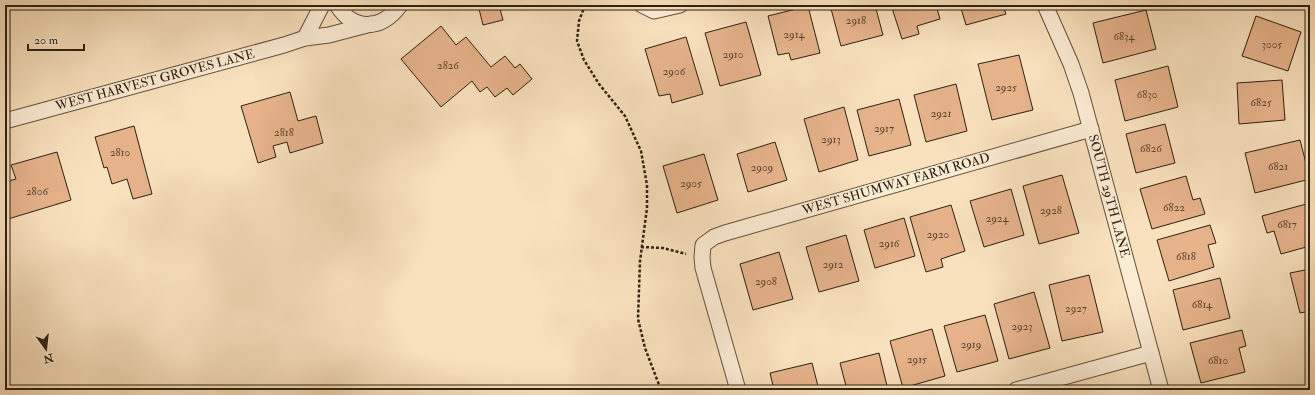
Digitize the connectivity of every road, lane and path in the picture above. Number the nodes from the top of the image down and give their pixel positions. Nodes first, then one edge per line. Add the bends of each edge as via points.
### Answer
1 (322, 5) edge
2 (337, 5) edge
3 (400, 5) edge
4 (585, 5) edge
5 (680, 5) edge
6 (1045, 5) edge
7 (642, 6) edge
8 (371, 24) junction
9 (305, 38) junction
10 (5, 121) edge
11 (1090, 129) junction
12 (642, 247) junction
13 (702, 251) junction
14 (1151, 353) junction
15 (661, 390) edge
16 (738, 390) edge
17 (1016, 390) edge
18 (1162, 390) edge

1 - 9 street
2 - 8 street via 351,20
3 - 8 street, WEST HARVEST GROVES LANE via 394,14 384,21
4 - 12 path via 579,21 577,41 584,60 625,116 641,151 647,186
5 - 7 street via 654,11
6 - 11 street, SOUTH 29TH LANE via 1071,64
8 - 9 street, WEST HARVEST GROVES LANE via 329,35
9 - 10 street, WEST HARVEST GROVES LANE
11 - 13 street, WEST SHUMWAY FARM ROAD via 725,233 714,237
11 - 14 street, SOUTH 29TH LANE
12 - 13 path
12 - 15 path via 638,319 645,348
13 - 16 street via 703,268
14 - 17 street
14 - 18 street, SOUTH 29TH LANE

